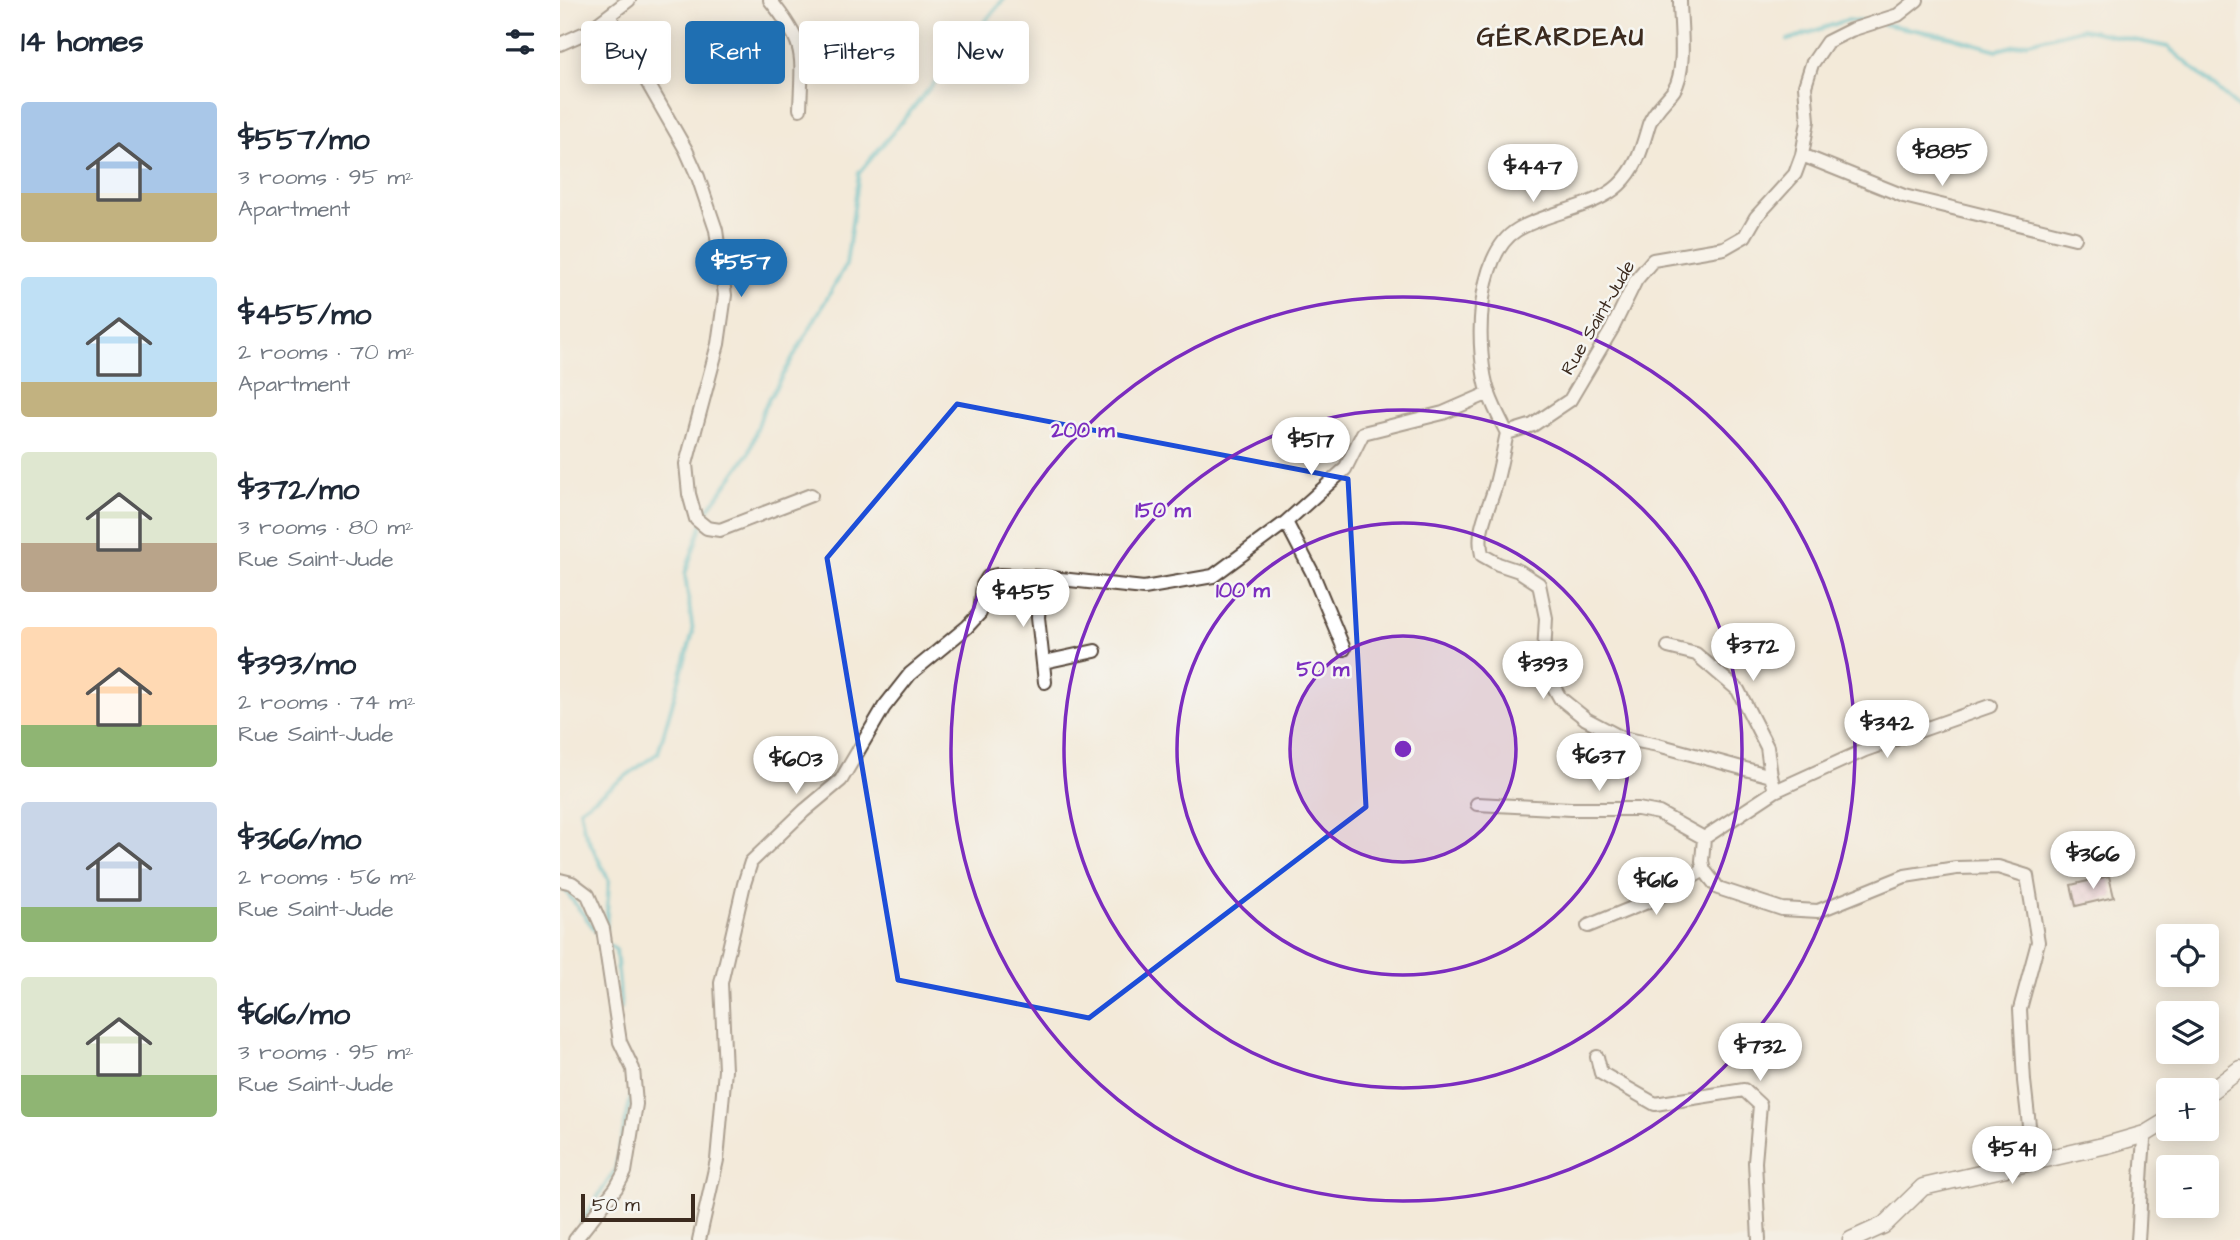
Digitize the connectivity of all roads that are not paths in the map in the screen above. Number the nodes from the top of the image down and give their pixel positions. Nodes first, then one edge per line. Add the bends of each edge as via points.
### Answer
1 (629, 0) edge
2 (770, 0) edge
3 (1680, 0) edge
4 (1917, 0) edge
5 (610, 17) junction
6 (560, 44) edge
7 (800, 109) dead end
8 (1802, 155) junction
9 (2075, 238) dead end
10 (1489, 393) junction
11 (1507, 433) junction
12 (811, 495) dead end
13 (1286, 522) junction
14 (1042, 578) junction
15 (1668, 647) dead end
16 (1344, 649) dead end
17 (1095, 651) dead end
18 (1044, 662) junction
19 (1045, 682) dead end
20 (1990, 706) dead end
21 (1771, 776) junction
22 (1775, 791) junction
23 (1477, 804) dead end
24 (1704, 838) junction
25 (1704, 870) junction
26 (560, 880) edge
27 (1588, 926) dead end
28 (1597, 1057) dead end
29 (2240, 1069) edge
30 (2219, 1085) edge
31 (2156, 1127) edge
32 (2145, 1133) junction
33 (2034, 1161) junction
34 (575, 1240) edge
35 (699, 1240) edge
36 (1759, 1240) edge
37 (1851, 1240) edge
38 (2138, 1240) edge

1 - 5 street
2 - 7 street via 800,47
3 - 10 street via 1681,65 1676,88 1650,121 1635,167 1618,187 1515,230 1497,250 1480,339
4 - 8 street, Rue Saint-Jude via 1898,15 1826,42 1805,86 1808,121
5 - 6 street
5 - 12 street via 685,150 716,230 725,295 718,344 686,464 696,519 707,528 720,530
8 - 9 street via 1904,196
8 - 11 street, Rue Saint-Jude via 1795,174 1745,236 1724,248 1653,260 1636,281 1570,400 1533,425
10 - 11 street
10 - 13 street via 1443,413 1363,433 1345,469
11 - 21 street via 1479,542 1482,555 1539,584 1546,618 1546,673 1560,698 1586,719 1622,738
13 - 14 street via 1213,576 1144,588
13 - 16 street
14 - 18 street via 1038,617
14 - 35 street via 988,577 980,613 910,674 884,707 841,780 751,862 721,983 725,1070 717,1160
15 - 21 street via 1696,654 1738,691 1767,747
17 - 18 street
18 - 19 street
20 - 22 street via 1865,750
21 - 22 street
22 - 24 street
23 - 24 street via 1638,809 1659,813
24 - 25 street
25 - 27 street via 1657,898
25 - 33 street via 1718,888 1745,898 1782,909 1818,911 1905,876 1998,867 2027,876 2038,942 2020,1009
26 - 34 street via 588,895 603,929 620,1042 633,1069 636,1104 625,1172
28 - 36 street via 1601,1073 1655,1104 1744,1090 1760,1105 1755,1162
29 - 30 street
31 - 32 street
32 - 33 street
32 - 38 street
33 - 37 street via 1923,1187 1884,1226

